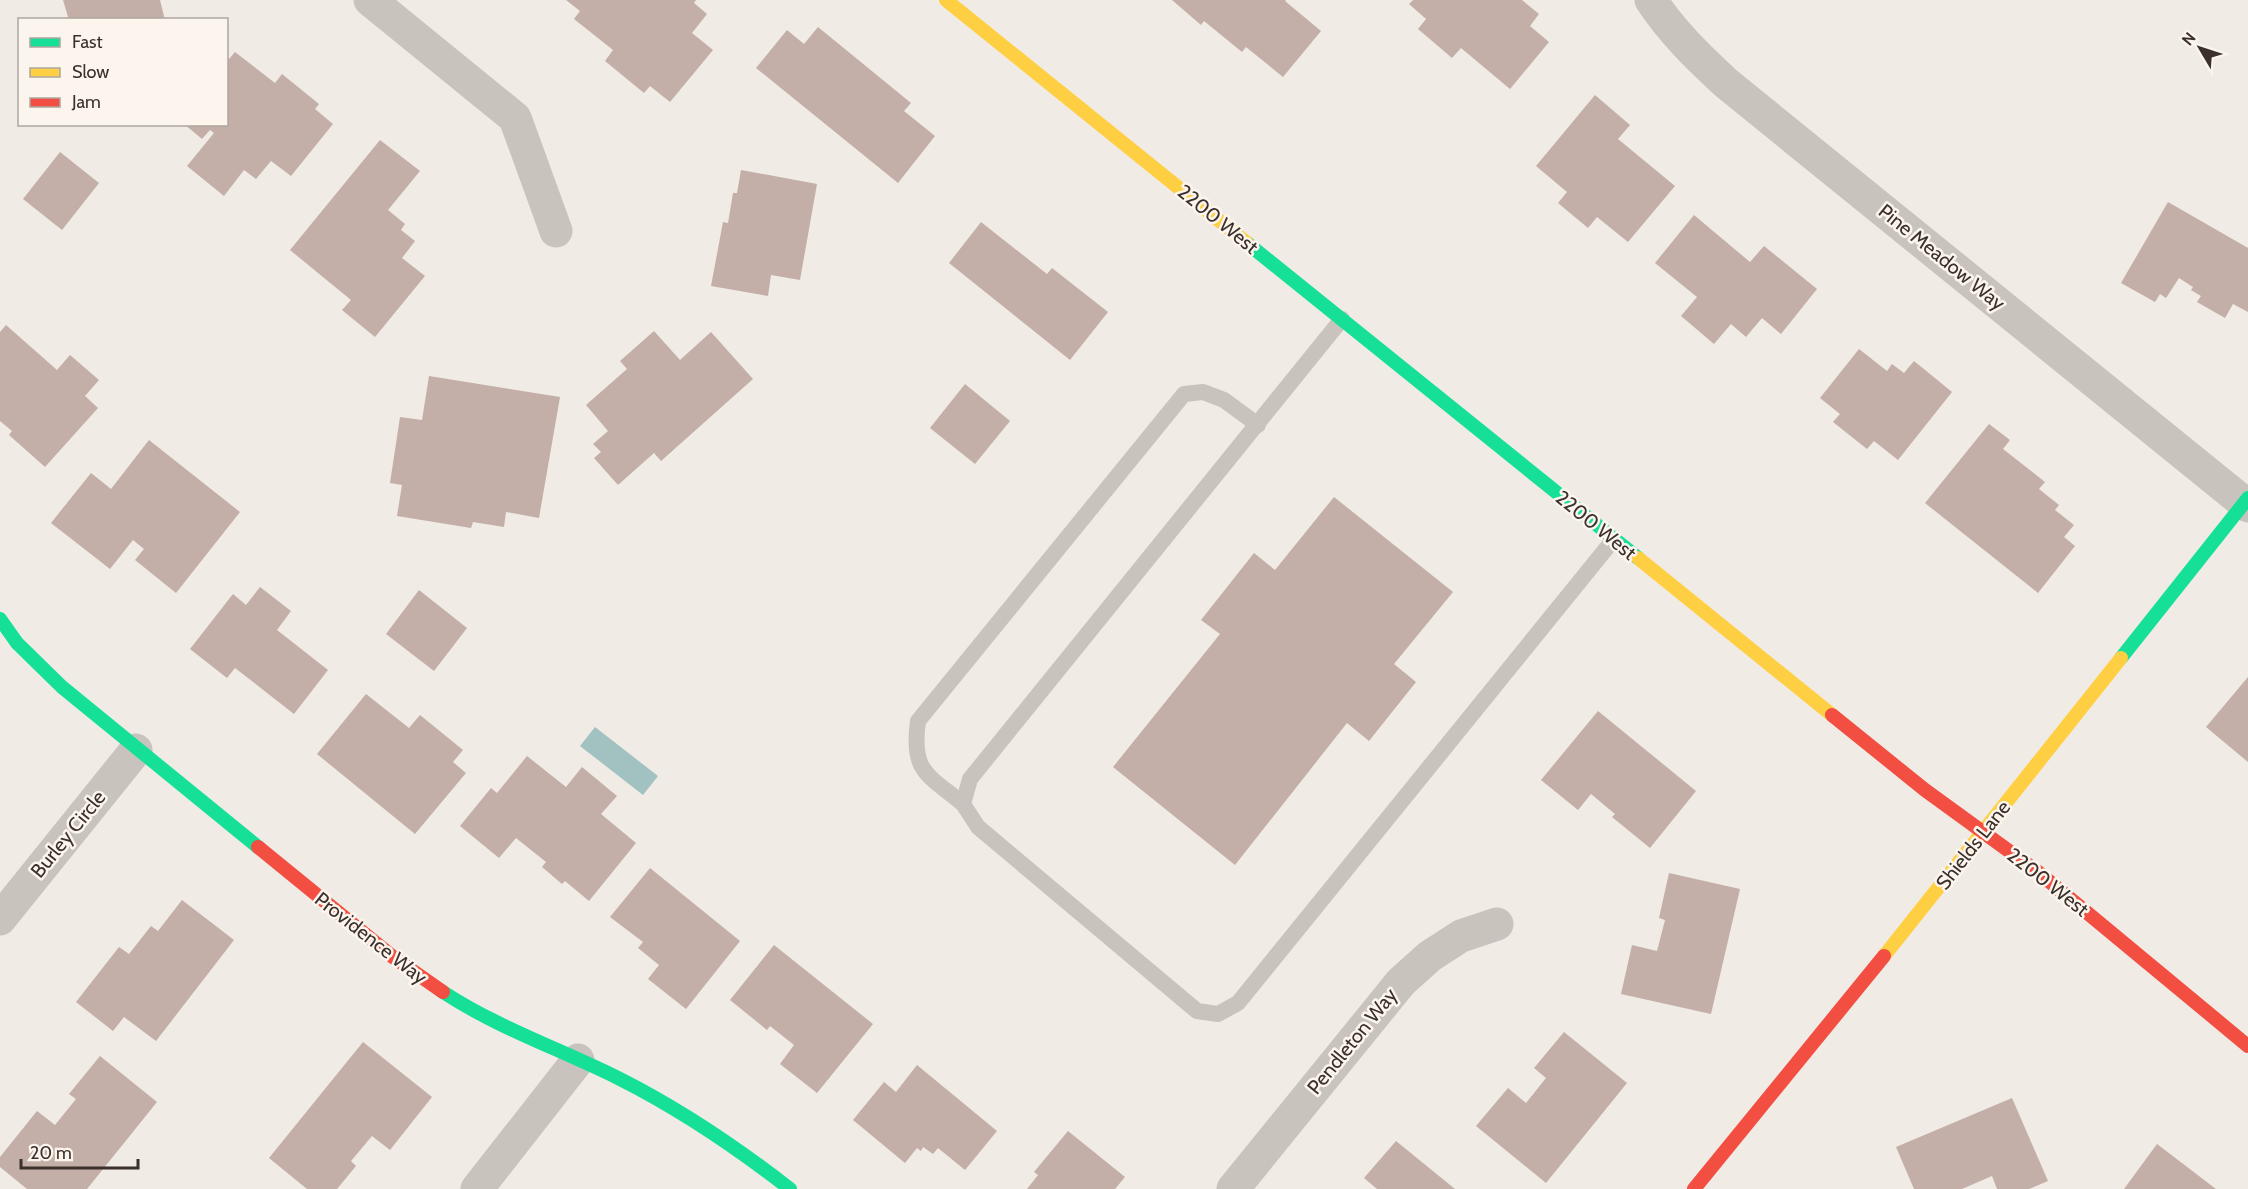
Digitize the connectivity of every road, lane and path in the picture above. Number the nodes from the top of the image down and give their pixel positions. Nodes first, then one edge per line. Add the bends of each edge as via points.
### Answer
1 (370, 0) edge
2 (946, 0) edge
3 (1651, 0) edge
4 (556, 231) dead end
5 (1342, 319) junction
6 (1257, 425) junction
7 (2247, 502) edge
8 (1614, 539) junction
9 (0, 620) edge
10 (136, 750) junction
11 (963, 804) junction
12 (1983, 832) junction
13 (0, 920) edge
14 (1497, 924) dead end
15 (2248, 1046) edge
16 (578, 1060) junction
17 (477, 1189) edge
18 (790, 1189) edge
19 (1233, 1189) edge
20 (1694, 1189) edge

1 - 4 street via 515,118
2 - 5 street, 2200 West
3 - 7 street, Pine Meadow Way via 1694,54 1726,83
5 - 6 lane
5 - 8 street, 2200 West
6 - 11 lane via 970,779
6 - 11 lane via 1224,400 1203,393 1184,394 918,721 915,742 920,767
7 - 12 street, Shields Lane
8 - 11 lane via 1238,1003 1218,1014 1197,1011 978,827
8 - 12 street, 2200 West via 1925,790
9 - 10 street, Providence Way via 17,643 62,687
10 - 13 street, Burley Circle
10 - 16 street, Providence Way via 445,995
12 - 15 street, 2200 West via 2038,872
12 - 20 street, Shields Lane
14 - 19 street, Pendleton Way via 1461,936 1401,982
16 - 17 street
16 - 18 street, Providence Way via 682,1113

